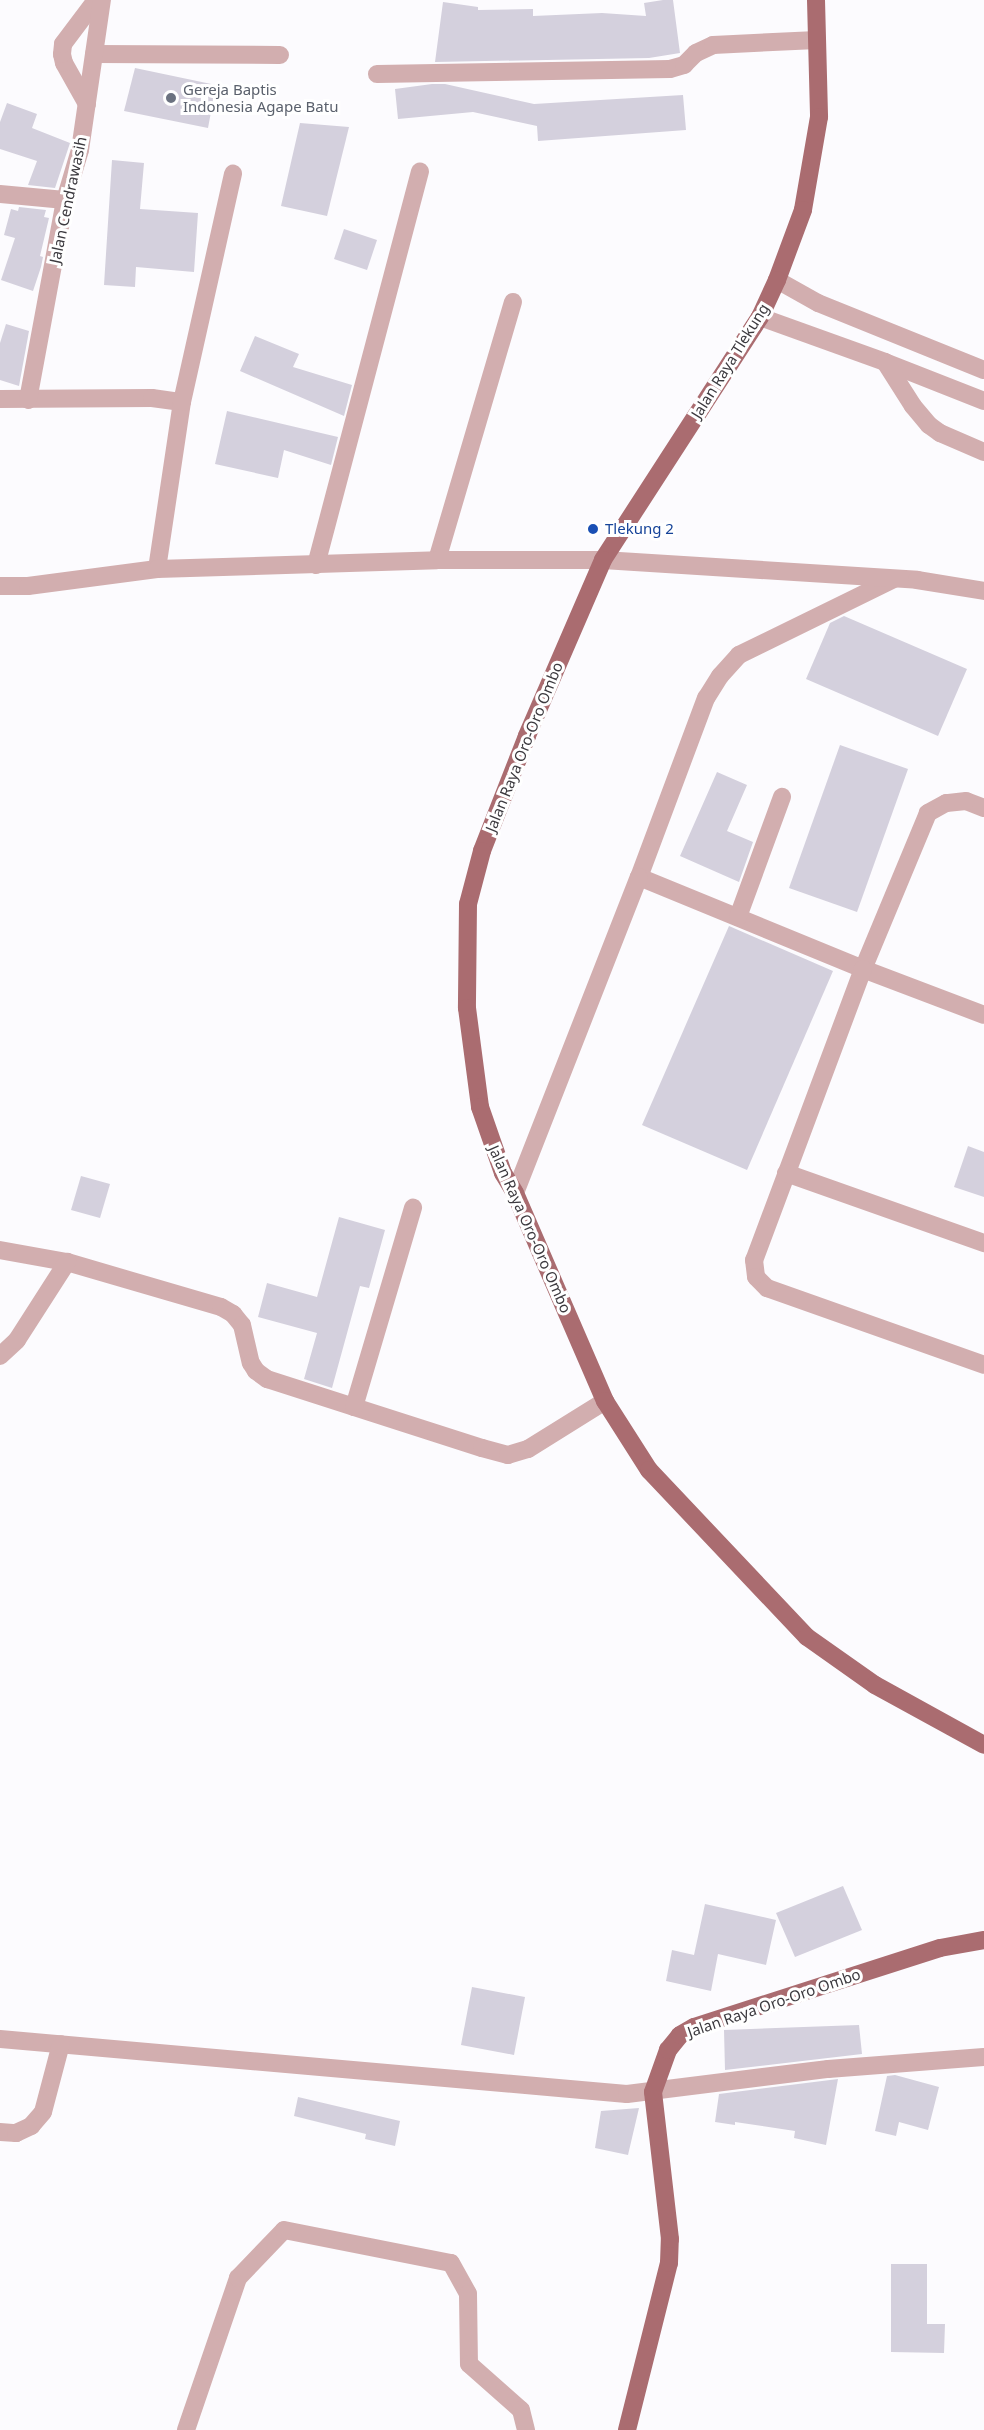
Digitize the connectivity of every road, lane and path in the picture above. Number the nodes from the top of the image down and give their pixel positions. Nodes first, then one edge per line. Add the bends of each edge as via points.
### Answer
1 (96, 0) edge
2 (102, 0) edge
3 (816, 0) edge
4 (817, 40) junction
5 (94, 54) junction
6 (280, 55) dead end
7 (377, 74) dead end
8 (87, 104) junction
9 (420, 171) dead end
10 (233, 174) dead end
11 (0, 194) edge
12 (65, 200) junction
13 (777, 280) junction
14 (513, 302) dead end
15 (760, 316) junction
16 (885, 362) junction
17 (984, 370) edge
18 (0, 399) edge
19 (28, 400) junction
20 (984, 401) edge
21 (182, 402) junction
22 (984, 452) edge
23 (437, 560) junction
24 (603, 560) junction
25 (316, 565) junction
26 (157, 569) junction
27 (895, 579) junction
28 (0, 586) edge
29 (984, 591) edge
30 (782, 797) dead end
31 (984, 808) edge
32 (639, 877) junction
33 (738, 917) junction
34 (863, 969) junction
35 (984, 1015) edge
36 (786, 1173) junction
37 (515, 1193) junction
38 (413, 1208) dead end
39 (984, 1243) edge
40 (0, 1250) edge
41 (68, 1262) junction
42 (0, 1356) edge
43 (984, 1365) edge
44 (605, 1401) junction
45 (354, 1407) junction
46 (984, 1745) edge
47 (984, 1940) edge
48 (0, 2039) edge
49 (61, 2044) junction
50 (984, 2057) edge
51 (653, 2092) junction
52 (0, 2132) edge
53 (186, 2430) edge
54 (526, 2430) edge
55 (627, 2430) edge

1 - 8 street via 63,44 62,54
2 - 5 street, Jalan Cendrawasih
3 - 4 main road, Jalan Raya Tlekung
4 - 7 street via 713,45 696,53 684,66 670,69
4 - 13 main road, Jalan Raya Tlekung via 815,146 803,210
5 - 6 street
5 - 8 street, Jalan Cendrawasih
8 - 12 street, Jalan Cendrawasih via 78,158
9 - 25 street
10 - 21 street
11 - 12 street
12 - 19 street, Jalan Cendrawasih
13 - 15 main road, Jalan Raya Tlekung
13 - 17 street via 818,303
14 - 23 street
15 - 16 street
15 - 24 main road, Jalan Raya Tlekung
16 - 20 street
16 - 22 street via 930,425
18 - 19 street
19 - 21 street via 152,398
21 - 26 street
23 - 24 street
23 - 25 street
24 - 27 street
24 - 37 main road, Jalan Raya Oro-Oro Ombo via 482,851 468,904 467,1008 480,1107 503,1173
25 - 26 street
26 - 28 street via 28,586
27 - 29 street
27 - 32 street via 740,655 720,675 706,698
30 - 33 street
31 - 34 street via 966,801 946,803 928,813
32 - 33 street
32 - 37 street
33 - 34 street
34 - 35 street
34 - 36 street
36 - 39 street
36 - 43 street via 754,1260 760,1283
37 - 44 main road, Jalan Raya Oro-Oro Ombo
38 - 45 street
40 - 41 street
41 - 42 street via 17,1340
41 - 45 street via 221,1306 242,1325 250,1363 256,1371 267,1379
44 - 45 street via 528,1449 508,1455
44 - 46 main road, Jalan Raya Oro-Oro Ombo via 650,1470 807,1637 875,1685
47 - 51 main road, Jalan Raya Oro-Oro Ombo via 940,1948 694,2027 668,2050
48 - 49 street
49 - 51 street via 627,2094
49 - 52 street via 43,2112 31,2126 16,2133
50 - 51 street via 828,2069
51 - 55 main road, Jalan Raya Oro-Oro Ombo via 670,2238 669,2264
53 - 54 street via 238,2278 284,2230 451,2263 468,2294 469,2364 521,2410

